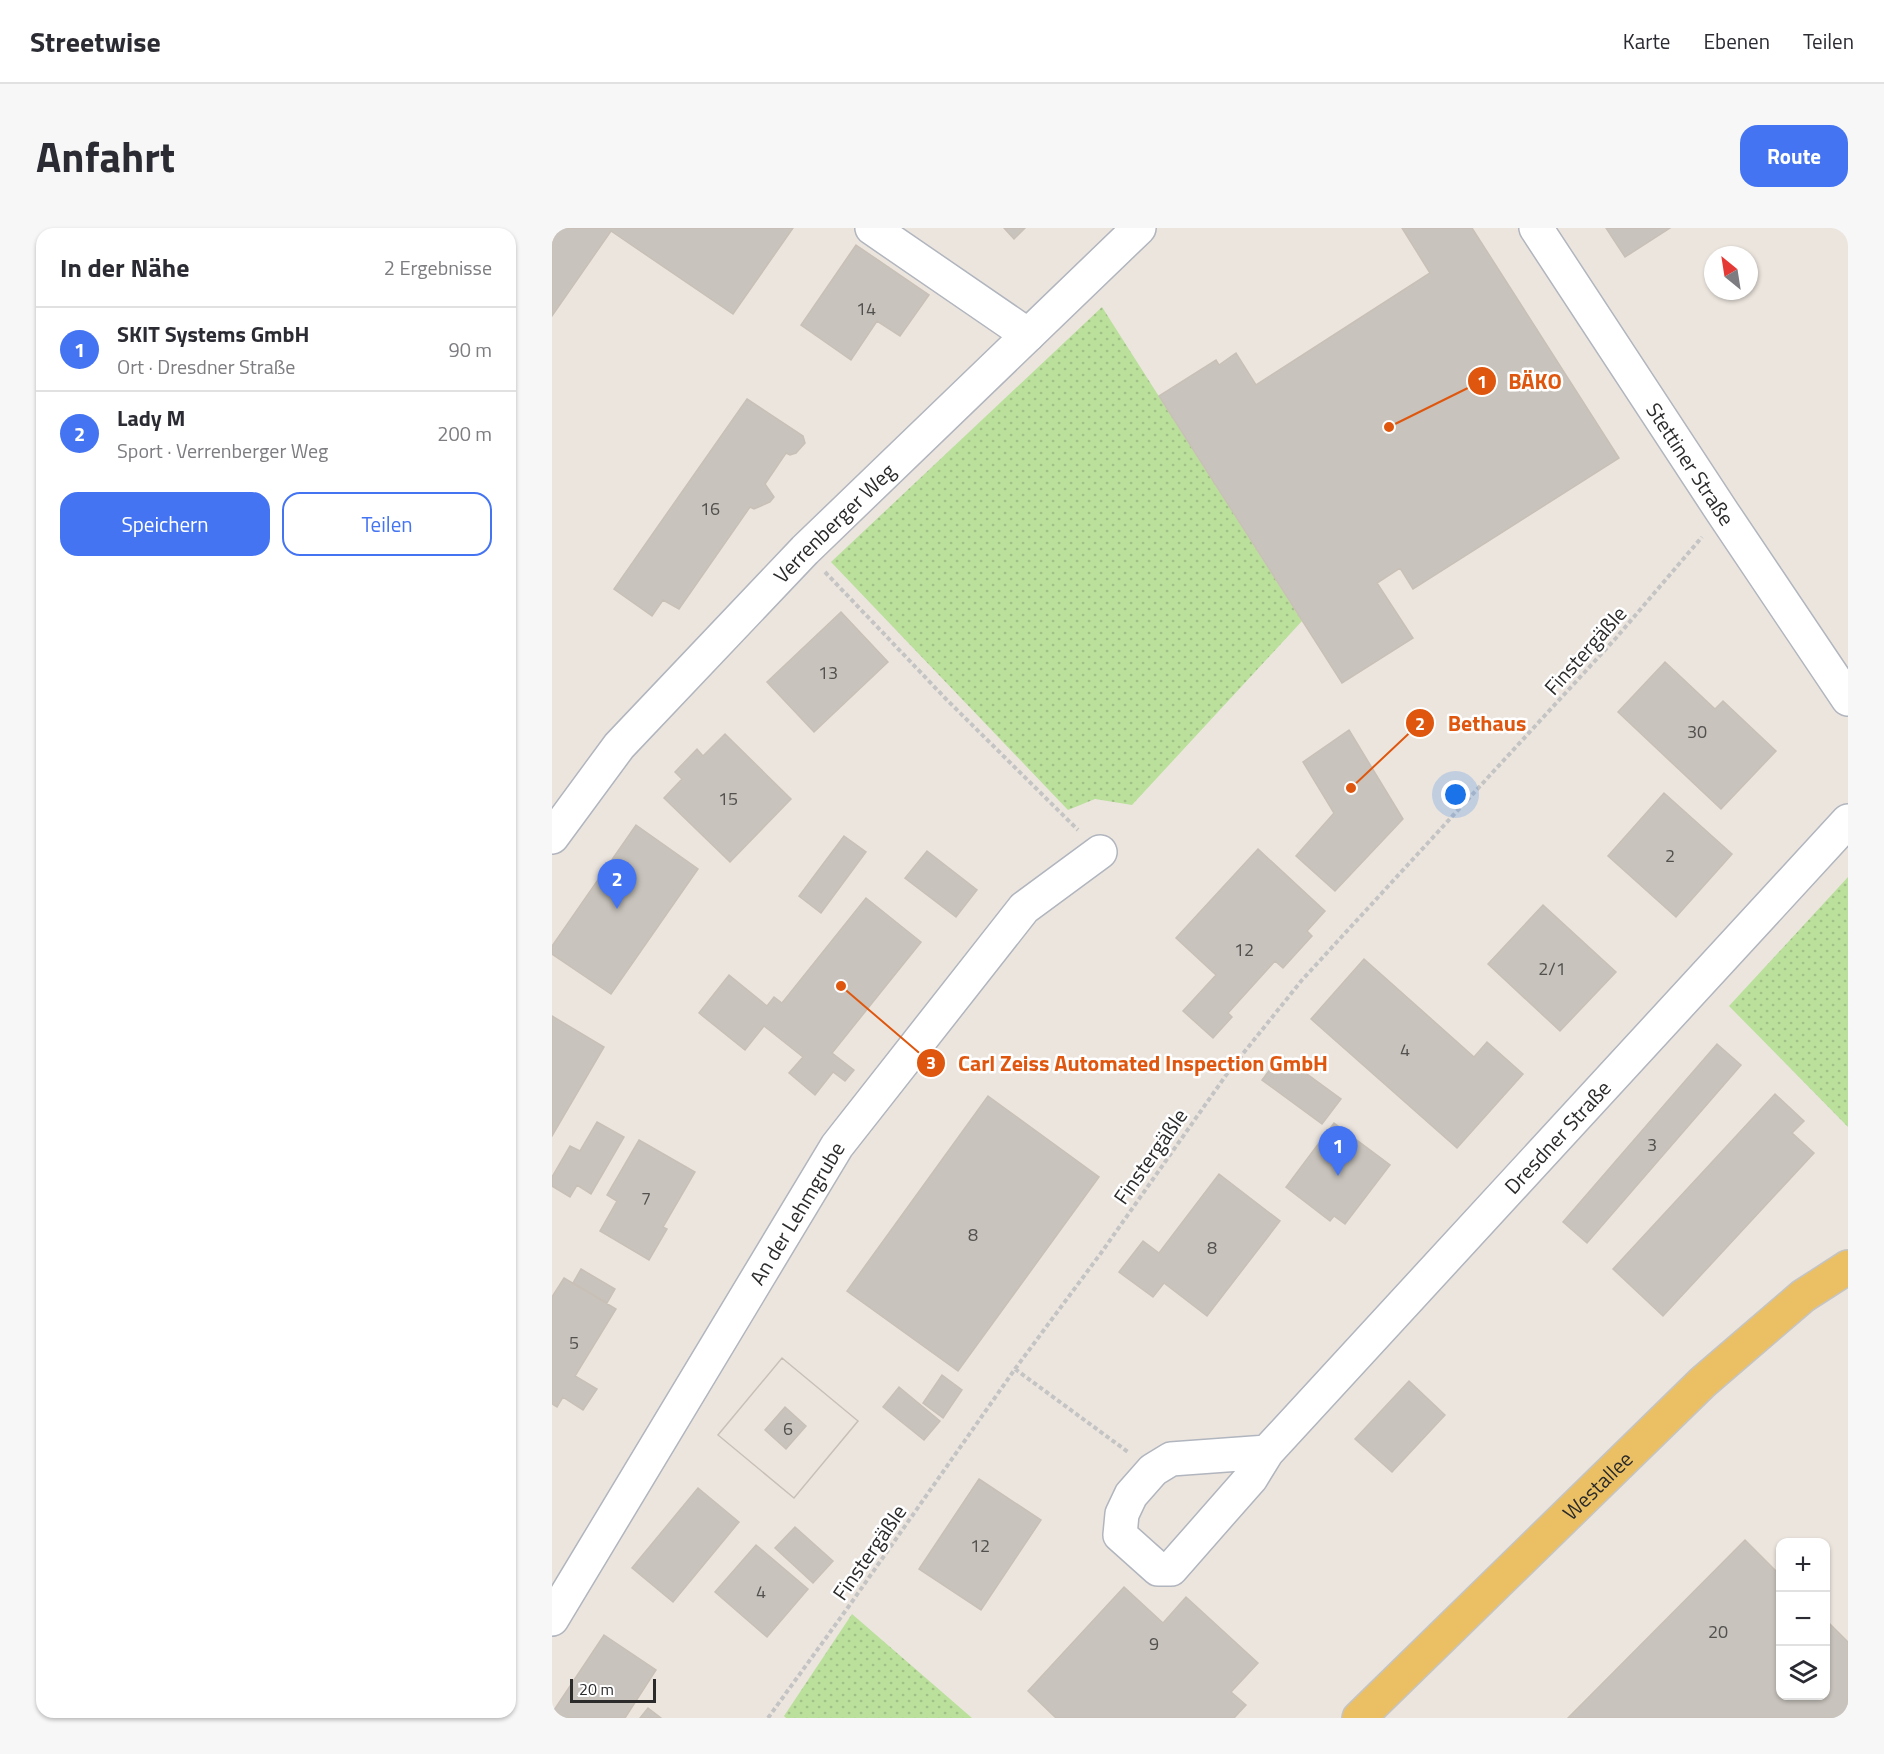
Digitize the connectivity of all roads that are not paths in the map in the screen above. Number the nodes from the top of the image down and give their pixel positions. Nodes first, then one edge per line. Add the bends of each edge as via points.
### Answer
1 (872, 228) edge
2 (1139, 228) edge
3 (1536, 228) edge
4 (1028, 335) junction
5 (1848, 699) edge
6 (1848, 821) edge
7 (552, 837) edge
8 (1100, 852) road end
9 (1848, 1267) edge
10 (1268, 1452) junction
11 (552, 1619) edge
12 (1359, 1718) edge

1 - 4 street
2 - 4 street, Verrenberger Weg
3 - 5 street, Stettiner Straße
4 - 7 street, Verrenberger Weg via 805,550 619,747
6 - 10 street, Dresdner Straße
8 - 11 street, An der Lehmgrube via 1024,908 837,1146
9 - 12 main road, Westallee via 1803,1296 1703,1382
10 - 10 street, Dresdner Straße via 1171,1459 1153,1470 1131,1495 1122,1514 1120,1535 1158,1569 1171,1569 1251,1478

